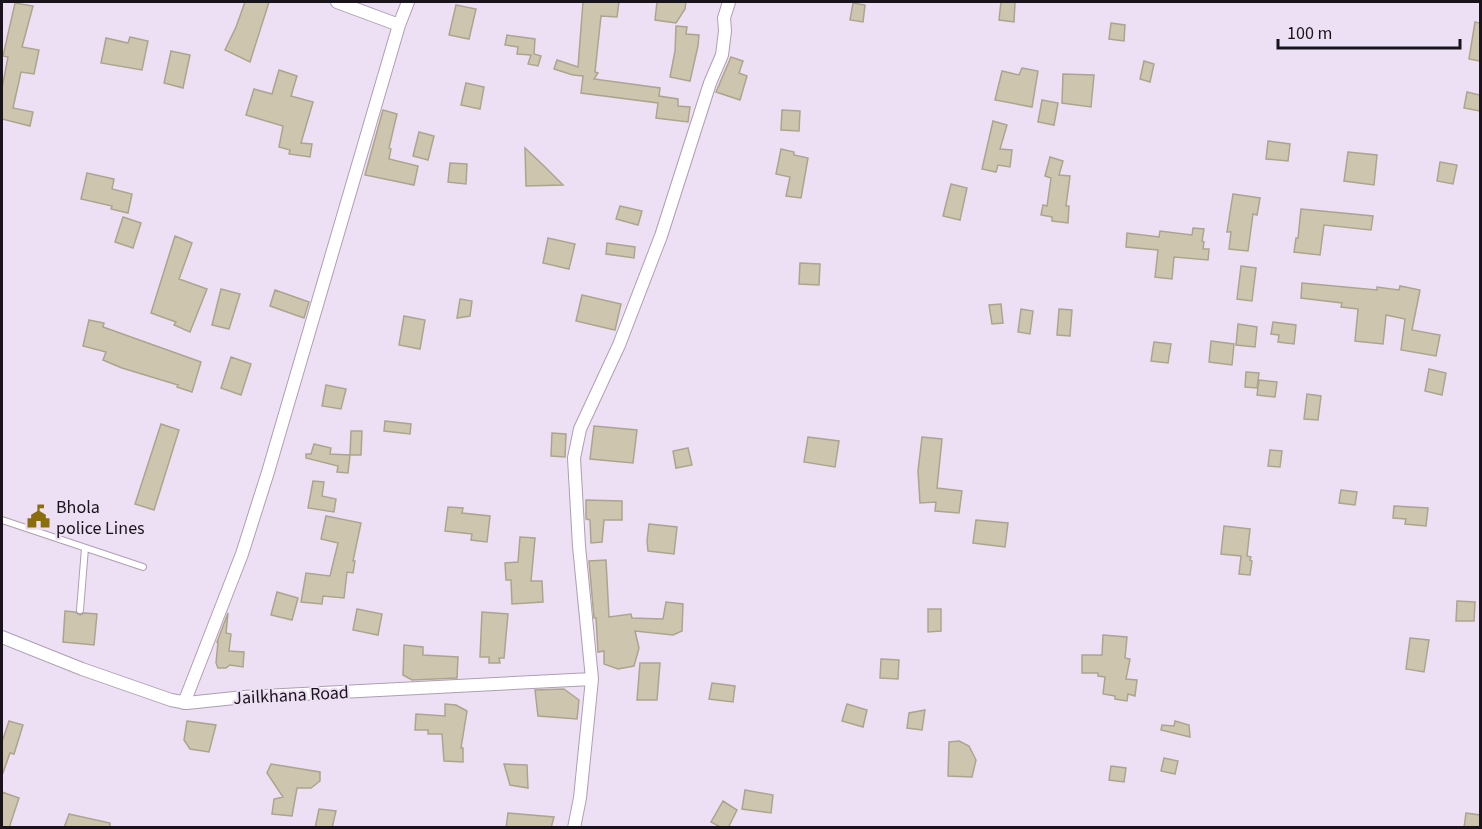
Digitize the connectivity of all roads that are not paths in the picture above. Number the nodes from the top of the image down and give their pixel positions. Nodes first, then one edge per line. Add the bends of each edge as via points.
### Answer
1 (337, 2) edge
2 (408, 2) edge
3 (729, 2) edge
4 (399, 25) junction
5 (2, 520) edge
6 (85, 548) junction
7 (143, 567) dead end
8 (80, 610) dead end
9 (2, 637) edge
10 (592, 679) junction
11 (184, 703) junction
12 (574, 828) edge

1 - 4 street
2 - 4 street
3 - 10 street via 722,55 661,236 619,345 580,429 574,458
4 - 11 street via 242,554
5 - 6 lane
6 - 7 lane
6 - 8 lane
9 - 11 street, Jailkhana Road
10 - 11 street, Jailkhana Road
10 - 12 street

